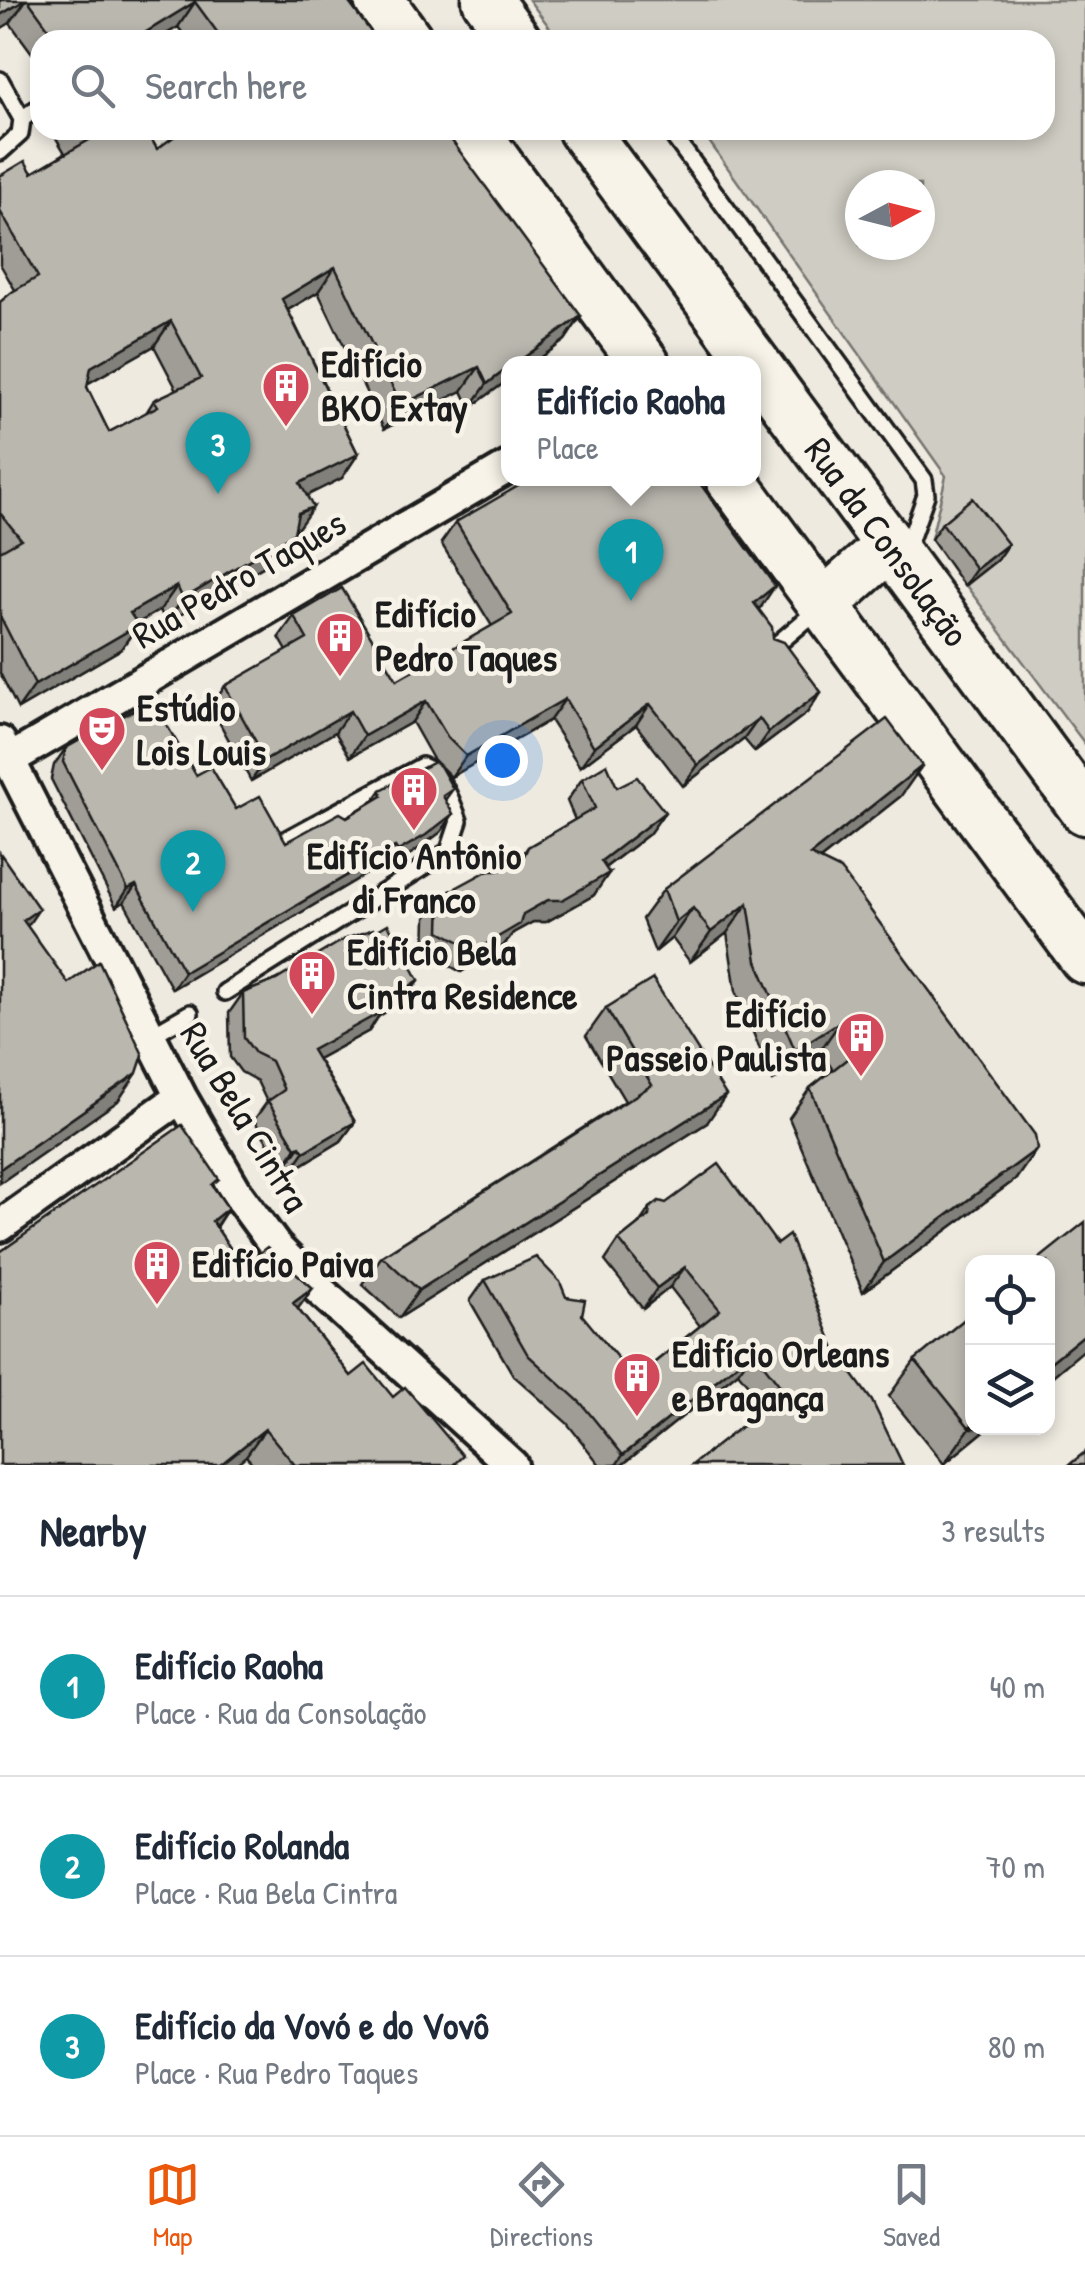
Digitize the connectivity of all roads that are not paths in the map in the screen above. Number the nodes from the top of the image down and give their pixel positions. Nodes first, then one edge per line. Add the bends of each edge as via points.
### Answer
1 (380, 0) edge
2 (487, 0) edge
3 (401, 30) edge
4 (509, 30) edge
5 (0, 80) edge
6 (30, 114) edge
7 (22, 120) junction
8 (480, 140) edge
9 (590, 140) edge
10 (676, 140) edge
11 (0, 152) edge
12 (639, 356) edge
13 (750, 356) edge
14 (761, 371) edge
15 (501, 471) edge
16 (736, 486) edge
17 (896, 553) junction
18 (824, 604) junction
19 (768, 652) edge
20 (5, 751) edge
21 (1085, 810) edge
22 (287, 839) edge
23 (1085, 959) edge
24 (226, 992) dead end
25 (190, 1014) dead end
26 (150, 1036) junction
27 (181, 1097) junction
28 (0, 1226) edge
29 (512, 1465) edge

1 - 3 main road
2 - 4 main road
5 - 7 lane
6 - 7 lane
7 - 11 lane via 20,134
8 - 12 main road
9 - 13 main road, Rua da Consolação
10 - 17 lane via 924,480 926,495
14 - 17 main road, Rua da Consolação
15 - 20 street, Rua Pedro Taques
16 - 18 main road
17 - 18 main road
17 - 21 main road, Rua da Consolação
18 - 19 lane
18 - 23 main road
20 - 26 street, Rua Bela Cintra
22 - 24 lane via 422,766 450,796 459,821 449,851
25 - 26 lane
26 - 27 street, Rua Bela Cintra
27 - 28 street
27 - 29 street, Rua Bela Cintra via 276,1247

